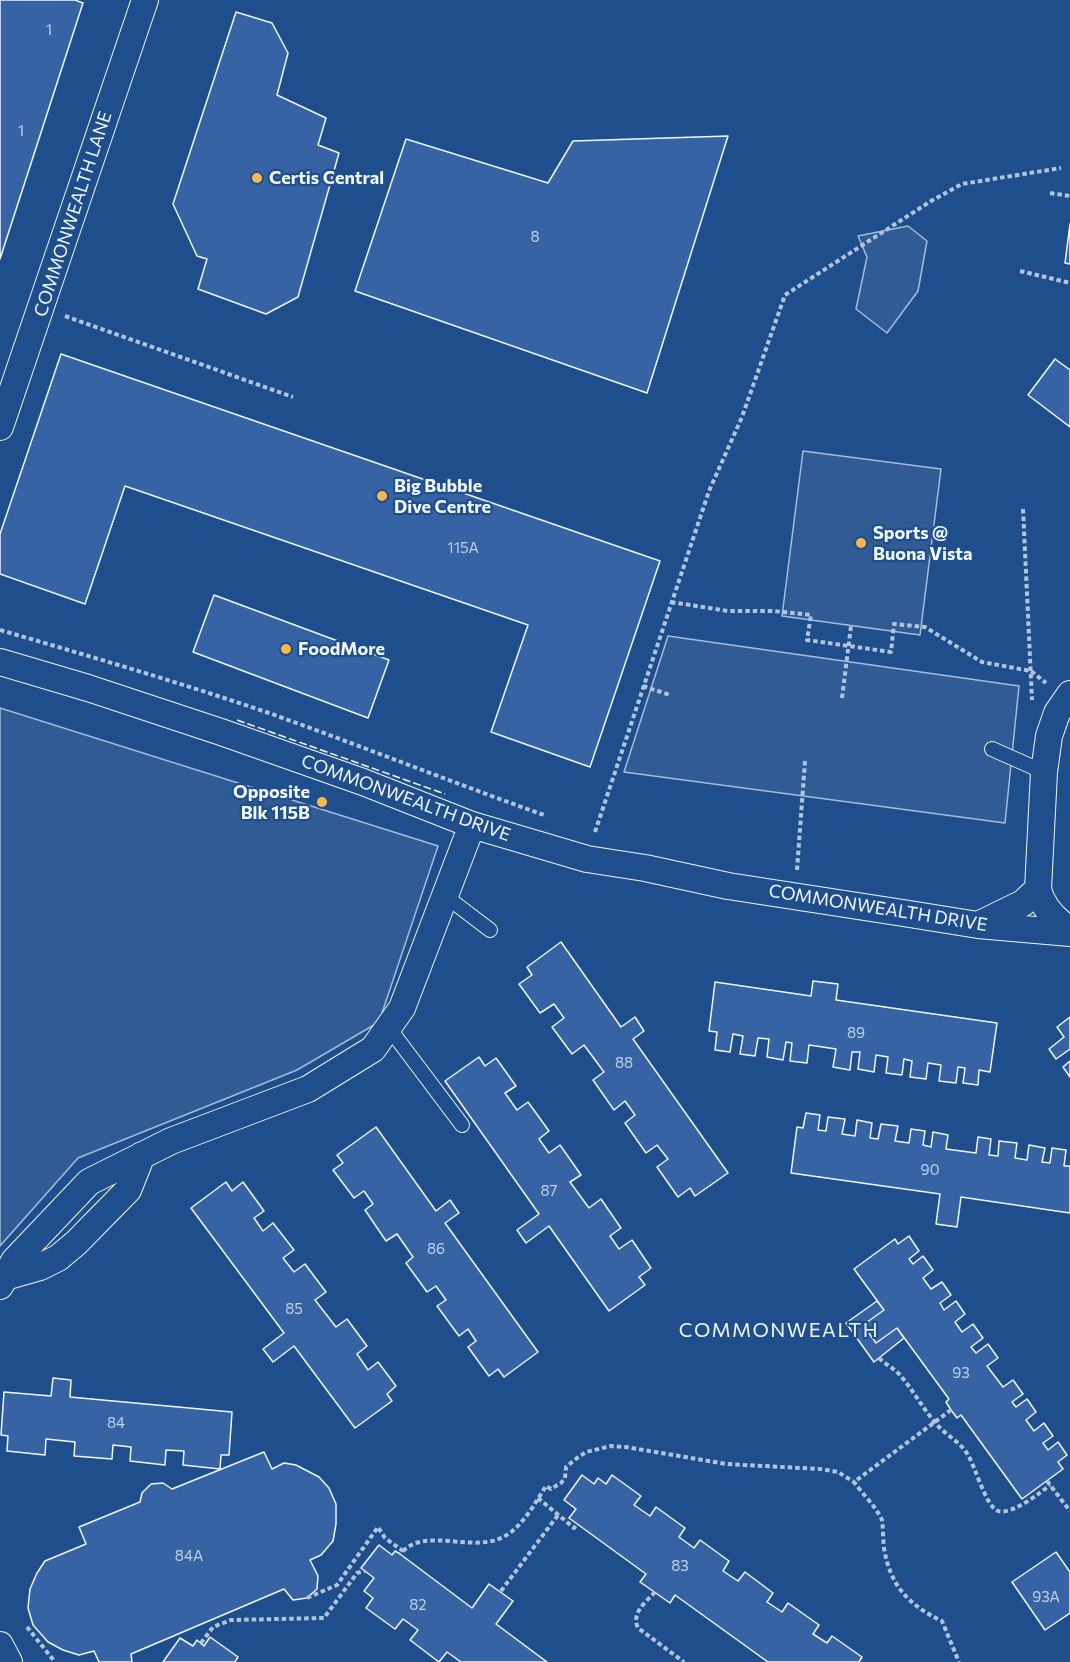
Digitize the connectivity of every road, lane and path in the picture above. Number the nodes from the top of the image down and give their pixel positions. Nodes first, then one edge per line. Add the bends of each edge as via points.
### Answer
1 (145, 0) edge
2 (1061, 168) dead end
3 (1050, 193) dead end
4 (1070, 196) edge
5 (1020, 272) dead end
6 (1070, 283) edge
7 (42, 306) junction
8 (292, 397) dead end
9 (0, 427) edge
10 (1023, 509) dead end
11 (671, 602) junction
12 (851, 626) dead end
13 (0, 630) edge
14 (849, 646) junction
15 (0, 663) edge
16 (1031, 671) junction
17 (643, 686) junction
18 (1059, 689) edge
19 (670, 695) dead end
20 (842, 698) dead end
21 (1032, 703) dead end
22 (992, 749) dead end
23 (805, 761) dead end
24 (1044, 772) junction
25 (492, 797) dead end
26 (472, 825) junction
27 (587, 859) junction
28 (797, 874) dead end
29 (1038, 889) junction
30 (444, 895) junction
31 (978, 925) junction
32 (489, 930) dead end
33 (1070, 931) edge
34 (389, 1028) junction
35 (462, 1125) dead end
36 (142, 1155) junction
37 (3, 1281) edge
38 (879, 1358) dead end
39 (951, 1410) dead end
40 (935, 1421) junction
41 (854, 1482) junction
42 (538, 1498) junction
43 (1070, 1511) edge
44 (558, 1515) junction
45 (577, 1524) dead end
46 (349, 1568) junction
47 (364, 1571) dead end
48 (357, 1573) junction
49 (501, 1591) dead end
50 (655, 1592) dead end
51 (307, 1598) dead end
52 (27, 1627) dead end
53 (201, 1643) dead end
54 (0, 1645) edge
55 (9, 1662) edge
56 (55, 1662) edge
57 (684, 1662) edge
58 (959, 1662) edge

1 - 7 street, COMMONWEALTH LANE
2 - 11 path via 962,184 785,295 742,417 709,491
3 - 4 path
5 - 6 path
7 - 8 path
7 - 9 street, COMMONWEALTH LANE
10 - 16 path
11 - 14 path via 728,611 811,615 807,640
11 - 17 path
12 - 14 path
13 - 25 path via 268,713
14 - 16 path via 891,652 894,624 925,627 982,662
14 - 20 path
15 - 26 street, COMMONWEALTH DRIVE via 221,732
16 - 18 path
16 - 21 path
17 - 19 path
17 - 27 path
18 - 24 street
22 - 24 lane
23 - 28 path
24 - 29 street
26 - 27 street, COMMONWEALTH DRIVE
26 - 30 street
27 - 31 street, COMMONWEALTH DRIVE via 728,886
29 - 31 street via 1023,903
29 - 33 street via 1040,899 1058,923
30 - 32 lane
30 - 34 street via 402,1008
31 - 33 street, COMMONWEALTH DRIVE
34 - 35 lane
34 - 36 street via 373,1049 308,1089 171,1140
36 - 37 street via 89,1182 14,1261
36 - 37 street via 128,1190 76,1243 58,1258
38 - 40 path via 901,1376
39 - 40 path
40 - 41 path
40 - 43 path via 967,1452 987,1497 999,1511 1027,1502 1048,1483
41 - 42 path via 820,1469 726,1464 610,1446 586,1452 570,1463 561,1483 551,1489 546,1486
41 - 58 path via 882,1521 893,1579 926,1614 942,1621
42 - 44 path
42 - 46 path via 518,1526 503,1538 481,1543 420,1542 401,1553 378,1527
44 - 45 path via 574,1528
44 - 49 path
46 - 48 path
46 - 51 path via 337,1585
47 - 48 path
48 - 53 path via 324,1618 231,1620 213,1627
50 - 57 path via 636,1615 635,1622
52 - 56 path
54 - 55 street

